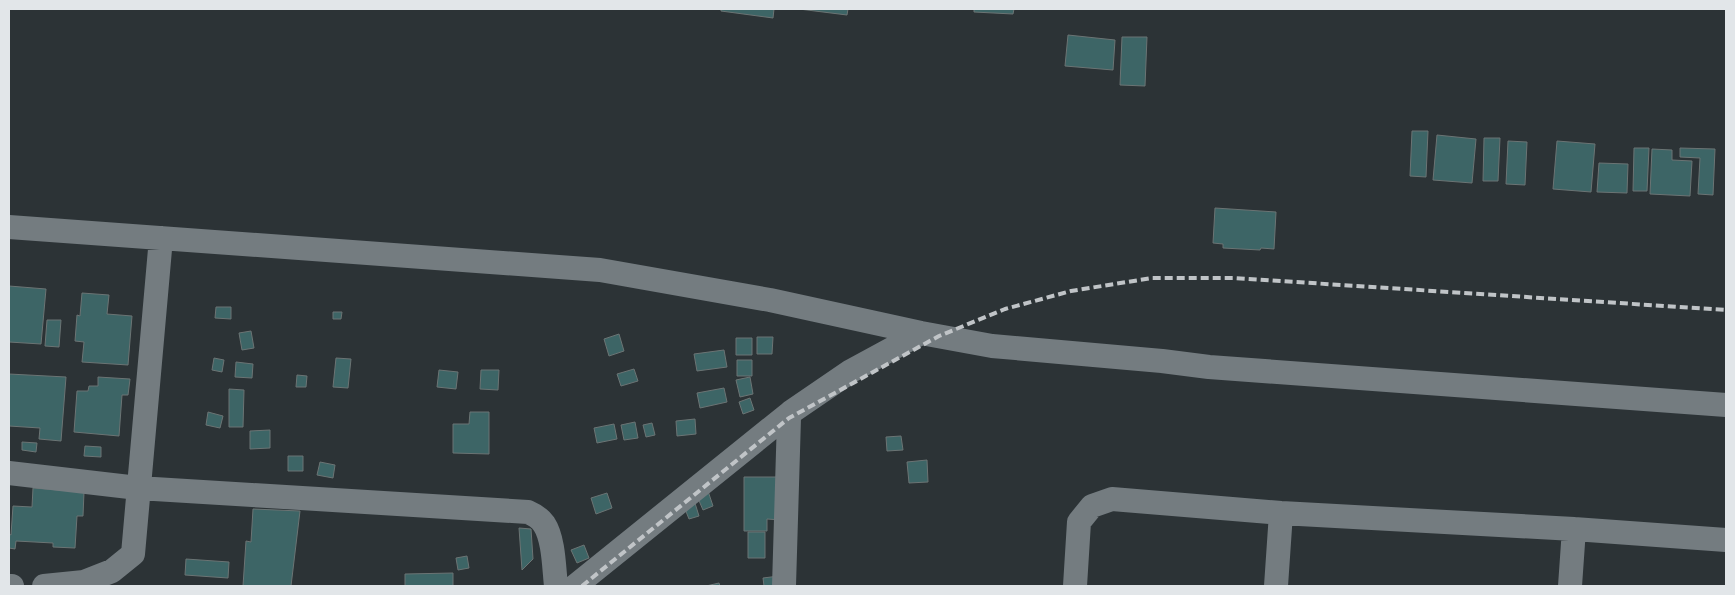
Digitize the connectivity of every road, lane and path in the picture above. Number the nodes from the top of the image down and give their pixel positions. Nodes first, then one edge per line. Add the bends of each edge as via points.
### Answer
1 (9, 228) edge
2 (161, 238) junction
3 (922, 333) junction
4 (1726, 405) edge
5 (791, 412) junction
6 (9, 473) edge
7 (138, 488) junction
8 (1280, 514) junction
9 (1574, 529) junction
10 (1726, 540) edge
11 (83, 584) edge
12 (44, 586) edge
13 (556, 586) edge
14 (575, 586) edge
15 (784, 586) edge
16 (1075, 586) edge
17 (1276, 586) edge
18 (1570, 586) edge

1 - 2 street
2 - 3 street via 600,270 770,300
2 - 7 street
3 - 4 street via 992,346 1209,367
3 - 5 street via 851,370
5 - 14 street
5 - 15 street via 788,418
6 - 7 street
7 - 11 street via 133,554 112,570
7 - 13 street via 528,512 538,517 549,533
8 - 9 street
8 - 16 street via 1112,499 1092,506 1079,522
8 - 17 street
9 - 10 street
9 - 18 street
11 - 12 street

